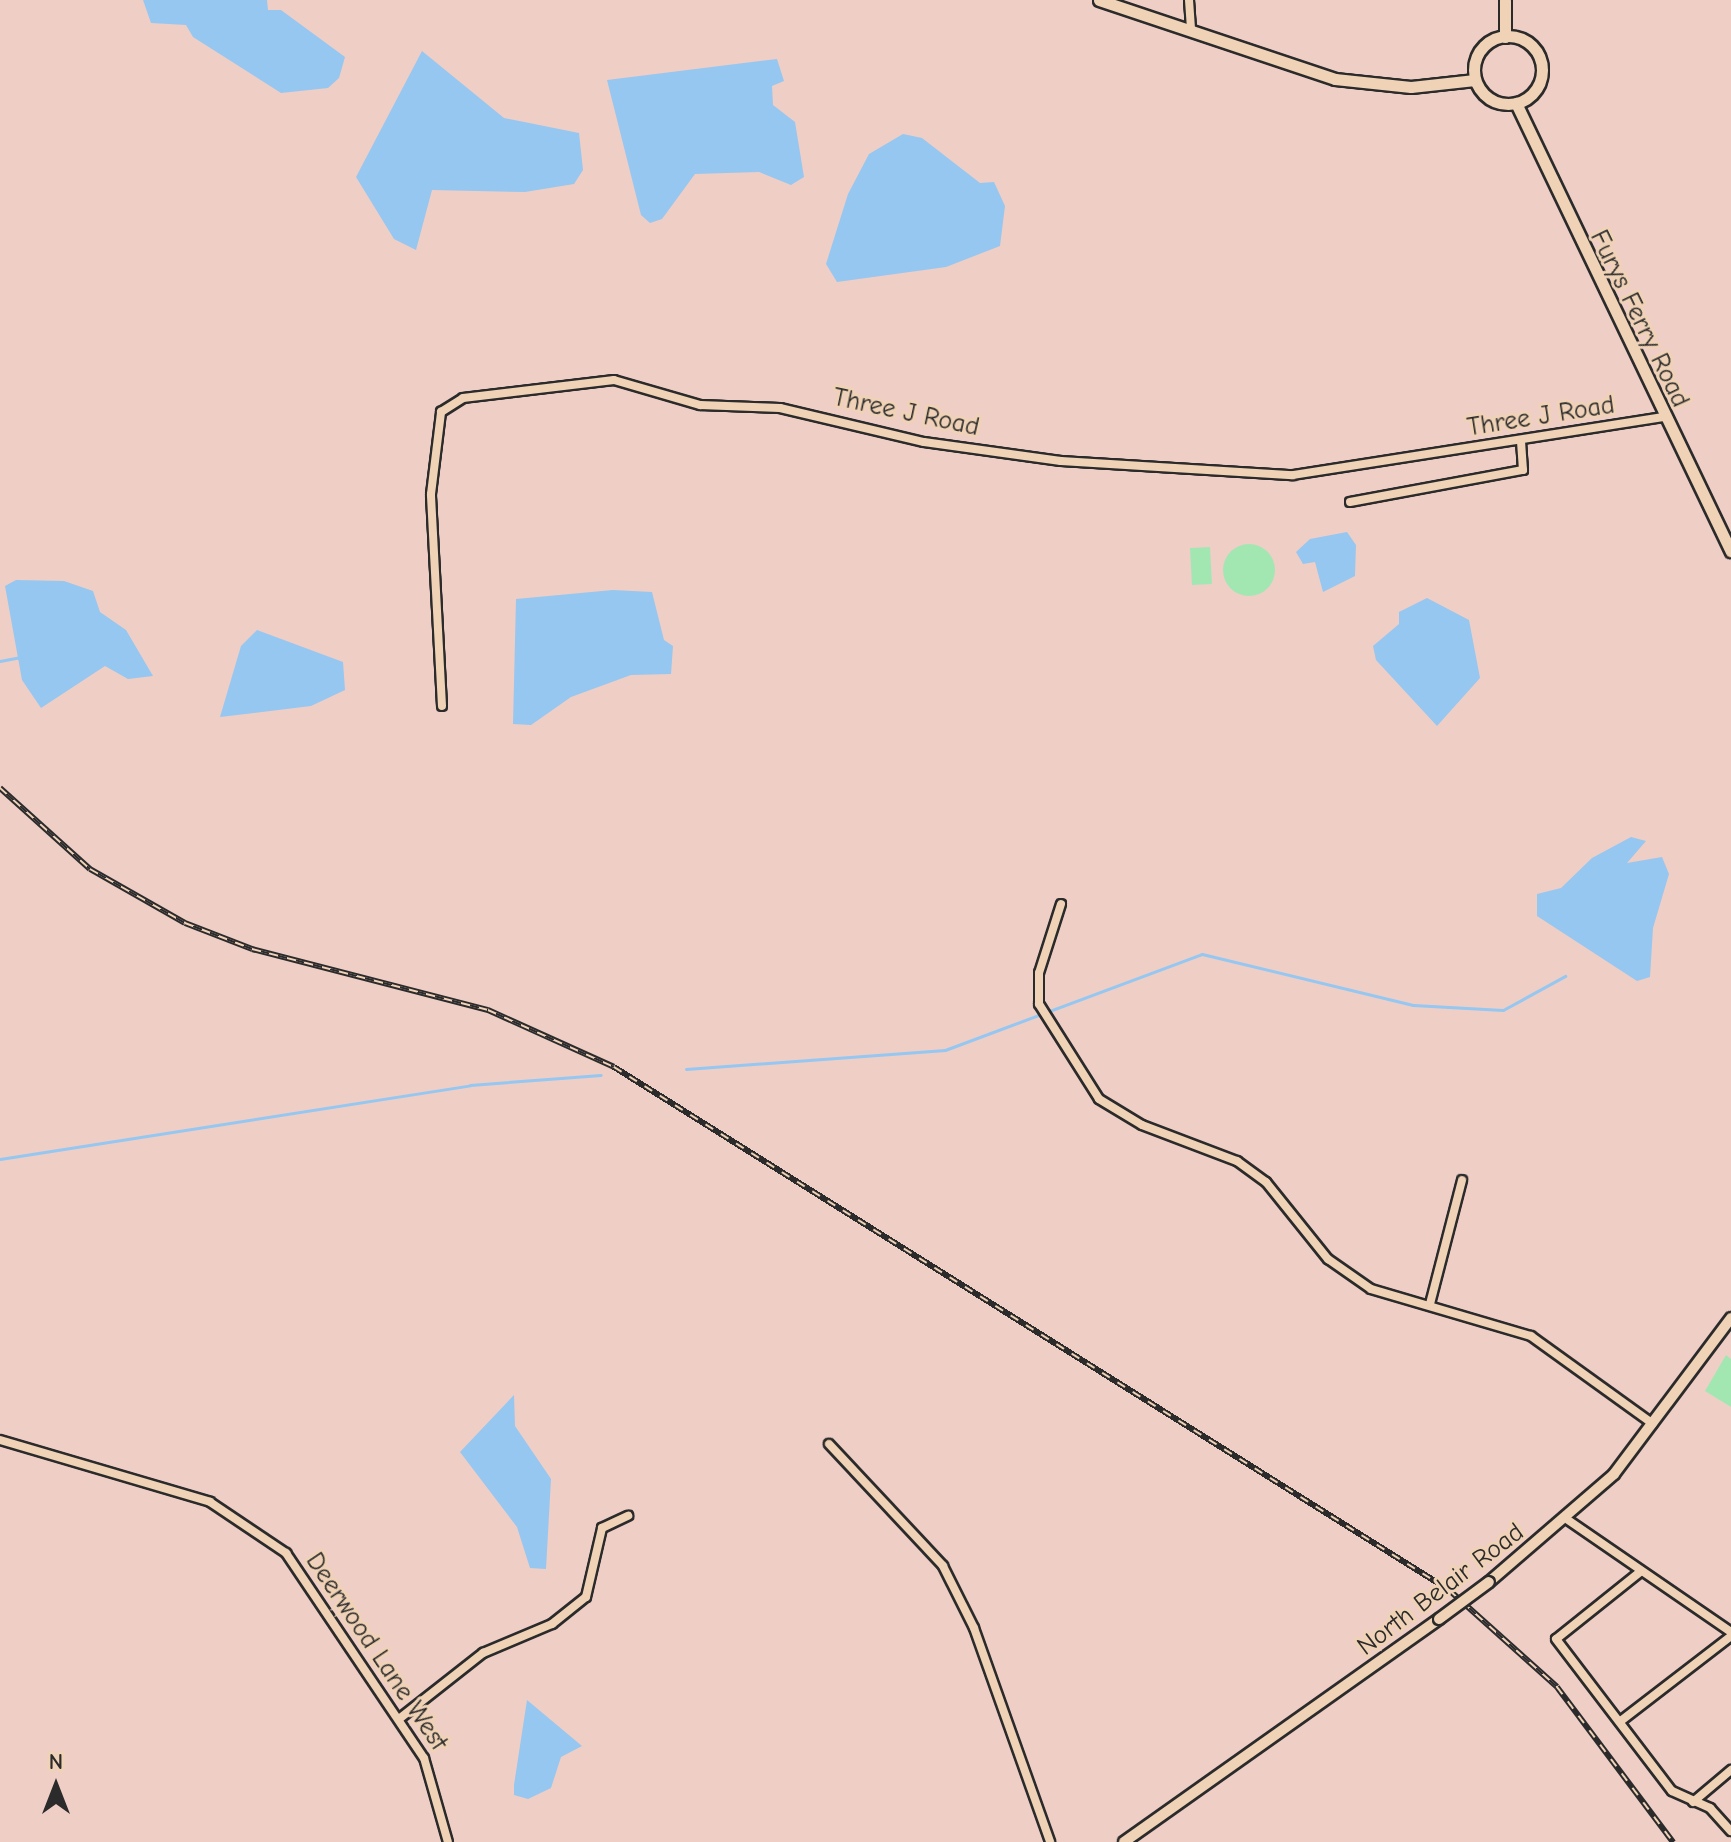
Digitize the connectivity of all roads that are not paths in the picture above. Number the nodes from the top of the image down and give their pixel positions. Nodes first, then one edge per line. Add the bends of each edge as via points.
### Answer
1 (1099, 0) edge
2 (1189, 0) edge
3 (1505, 0) edge
4 (1191, 31) junction
5 (1505, 37) junction
6 (1475, 80) junction
7 (1516, 103) junction
8 (1662, 417) junction
9 (1521, 441) junction
10 (1350, 502) dead end
11 (1731, 551) edge
12 (442, 706) dead end
13 (1061, 904) dead end
14 (1462, 1180) dead end
15 (1430, 1304) junction
16 (1731, 1318) edge
17 (1653, 1424) junction
18 (0, 1440) edge
19 (829, 1444) dead end
20 (628, 1516) dead end
21 (1568, 1520) junction
22 (1640, 1572) junction
23 (1731, 1634) edge
24 (399, 1719) junction
25 (1622, 1720) junction
26 (1731, 1770) edge
27 (1693, 1802) junction
28 (1731, 1831) edge
29 (448, 1842) edge
30 (1050, 1842) edge
31 (1124, 1842) edge

1 - 4 main road
2 - 4 street
3 - 5 main road
4 - 6 main road via 1366,85
5 - 6 main road via 1480,51
5 - 7 main road via 1526,41 1541,63 1536,89
6 - 7 main road via 1493,101
7 - 8 main road, Furys Ferry Road
8 - 9 street, Three J Road
8 - 11 main road, Furys Ferry Road
9 - 10 street via 1523,470
9 - 12 street, Three J Road via 1293,475 1061,461 924,442 780,408 700,405 614,380 463,398 441,412 431,494
13 - 15 street via 1039,973 1039,1004 1099,1099 1142,1125 1237,1161 1266,1182 1346,1274 1371,1289
14 - 15 street
15 - 17 street via 1531,1336
16 - 17 street, North Belair Road
17 - 21 street, North Belair Road
18 - 24 street, Deerwood Lane West via 151,1481 248,1524 286,1553
19 - 30 street via 943,1566 974,1628
20 - 24 street via 602,1528 586,1597 552,1624 483,1653
21 - 22 street
21 - 31 street, North Belair Road, bridge via 1439,1619
22 - 23 street
22 - 25 street via 1556,1639
23 - 25 street
24 - 29 street, Deerwood Lane West via 436,1782
25 - 27 street via 1672,1791
26 - 27 street
27 - 28 street

